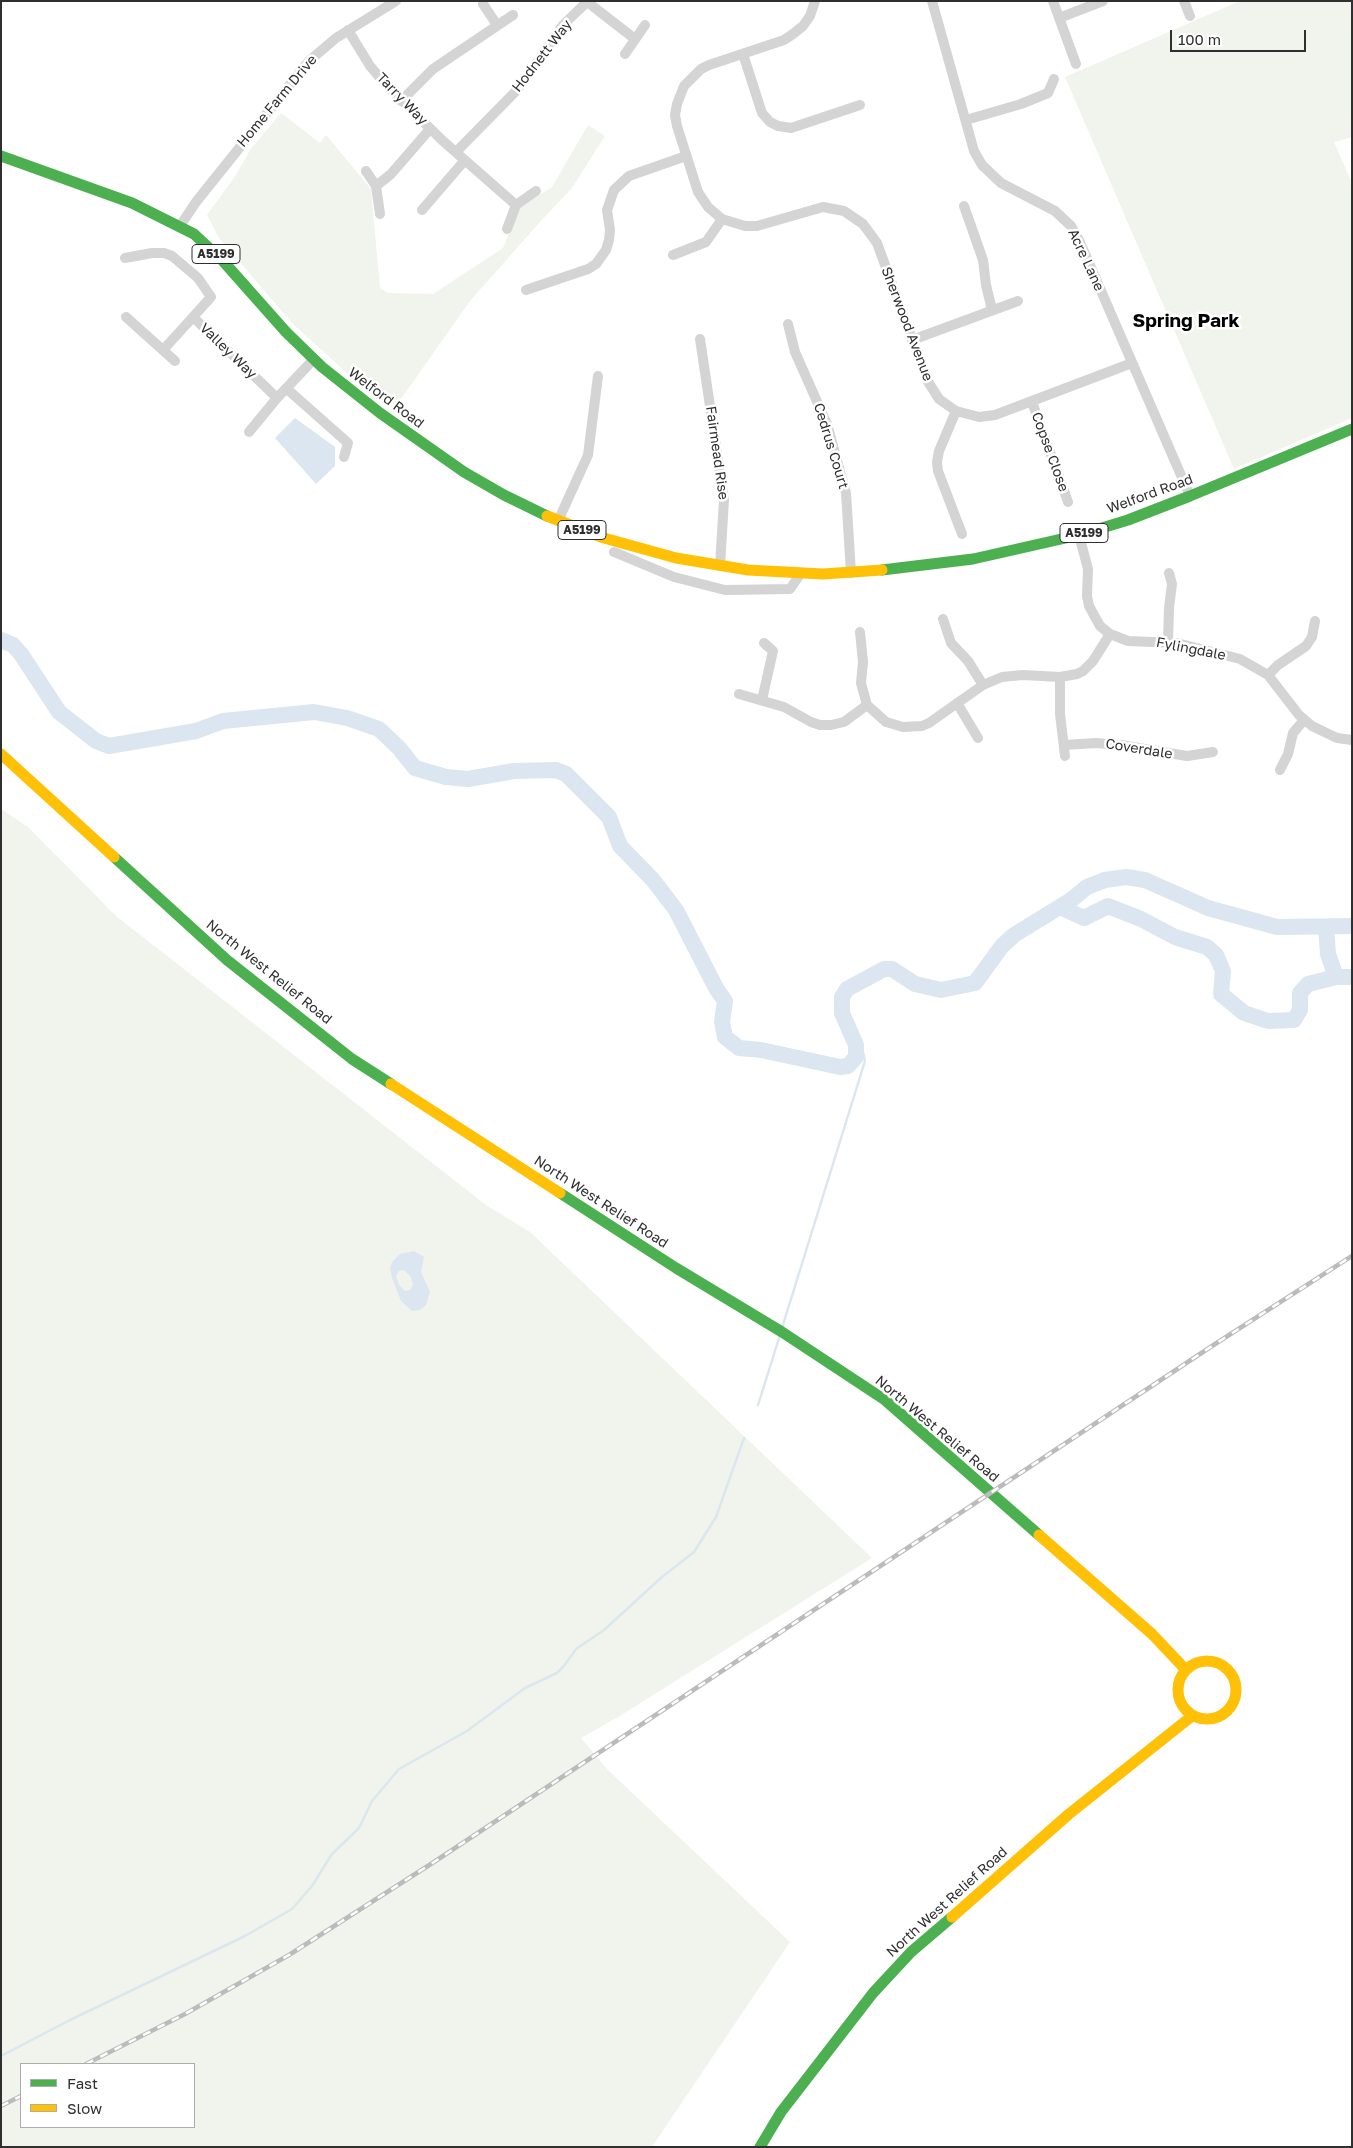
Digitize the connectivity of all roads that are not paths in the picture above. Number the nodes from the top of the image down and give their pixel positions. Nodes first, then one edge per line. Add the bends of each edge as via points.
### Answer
1 (396, 1) edge
2 (815, 1) edge
3 (932, 1) edge
4 (1052, 1) edge
5 (1103, 1) edge
6 (1184, 1) edge
7 (586, 2) edge
8 (483, 4) dead end
9 (514, 14) dead end
10 (1190, 16) dead end
11 (1059, 18) junction
12 (497, 25) junction
13 (645, 25) dead end
14 (348, 30) junction
15 (635, 39) junction
16 (625, 54) dead end
17 (743, 54) junction
18 (1076, 64) dead end
19 (1054, 79) dead end
20 (401, 100) junction
21 (860, 105) dead end
22 (966, 120) junction
23 (430, 129) junction
24 (456, 152) junction
25 (1, 156) edge
26 (686, 156) junction
27 (464, 160) junction
28 (366, 171) dead end
29 (376, 186) junction
30 (536, 191) dead end
31 (516, 205) junction
32 (964, 206) dead end
33 (422, 210) dead end
34 (380, 214) dead end
35 (722, 219) junction
36 (180, 226) junction
37 (508, 229) dead end
38 (673, 255) dead end
39 (124, 258) dead end
40 (526, 290) dead end
41 (1018, 301) dead end
42 (992, 310) junction
43 (126, 317) dead end
44 (193, 317) junction
45 (788, 324) dead end
46 (700, 339) dead end
47 (912, 340) junction
48 (162, 350) junction
49 (314, 359) junction
50 (175, 361) dead end
51 (1132, 363) junction
52 (598, 376) dead end
53 (286, 389) junction
54 (277, 398) junction
55 (1032, 402) junction
56 (956, 411) junction
57 (1352, 429) edge
58 (249, 432) dead end
59 (344, 456) dead end
60 (1190, 496) junction
61 (1068, 502) dead end
62 (558, 521) junction
63 (962, 534) dead end
64 (1079, 534) junction
65 (614, 552) dead end
66 (676, 558) junction
67 (720, 566) junction
68 (801, 573) junction
69 (852, 573) junction
70 (1169, 573) dead end
71 (674, 577) junction
72 (943, 619) dead end
73 (1315, 621) dead end
74 (860, 632) dead end
75 (1110, 634) junction
76 (1168, 642) junction
77 (764, 643) dead end
78 (1268, 675) junction
79 (1060, 677) junction
80 (984, 685) junction
81 (739, 694) dead end
82 (762, 700) junction
83 (957, 703) junction
84 (867, 705) junction
85 (1304, 720) junction
86 (978, 738) dead end
87 (1352, 740) edge
88 (1064, 745) junction
89 (1213, 752) dead end
90 (1, 754) edge
91 (1065, 756) dead end
92 (1280, 770) dead end
93 (1186, 1670) junction
94 (1192, 1716) junction
95 (760, 2147) edge

1 - 14 street, Home Farm Drive
2 - 17 street, Sherwood Avenue via 810,16 793,34
3 - 22 street, Acre Lane
4 - 11 street
5 - 11 street
6 - 10 street
7 - 15 street
7 - 24 street, Hodnett Way via 563,25 519,88
8 - 12 street
9 - 12 street
11 - 18 street
12 - 20 street via 433,69
13 - 15 street
14 - 20 street, Tarry Way via 370,66
14 - 36 street, Home Farm Drive via 321,49 292,81
15 - 16 street
17 - 21 street via 762,113 778,126 791,128
17 - 26 street, Sherwood Avenue via 701,70 684,86 675,115
19 - 22 street via 1048,93
20 - 23 street, Tarry Way
22 - 51 street, Acre Lane via 974,151 982,166 1001,183 1055,211 1071,226
23 - 24 street, Tarry Way
23 - 29 street
24 - 27 street, Tarry Way
25 - 36 street, Welford Road / A5199 via 132,203
26 - 35 street, Sherwood Avenue via 701,197
26 - 40 street via 629,176 614,190 607,210 609,240 596,264
27 - 31 street, Tarry Way
27 - 33 street
28 - 29 street
29 - 34 street
30 - 31 street
31 - 37 street
32 - 42 street via 983,260
35 - 38 street via 706,242
35 - 47 street, Sherwood Avenue via 757,226 823,207 854,217 877,243
36 - 49 street, Welford Road / A5199 via 207,245
39 - 44 street, Valley Way via 164,253 198,278 211,296
41 - 42 street
42 - 47 street
43 - 48 street
44 - 48 street
44 - 54 street, Valley Way
45 - 69 street, Cedrus Court via 795,352 827,424 846,492
46 - 67 street, Fairmead Rise via 724,500
47 - 56 street, Sherwood Avenue via 927,380 939,399
48 - 50 street
49 - 53 street
49 - 62 street, Welford Road / A5199 via 366,402 456,466 504,495
51 - 55 street, Sherwood Avenue
51 - 60 street, Acre Lane
52 - 62 street via 588,455
53 - 54 street
53 - 59 street via 348,443
54 - 58 street
55 - 56 street, Sherwood Avenue via 987,416 970,416
55 - 61 street, Copse Close
56 - 63 street via 937,462
57 - 60 street, Welford Road / A5199
60 - 64 street, Welford Road / A5199 via 1128,520
62 - 66 street, Welford Road / A5199
64 - 69 street, Welford Road / A5199 via 974,559
64 - 75 street via 1088,569 1089,606 1100,626
65 - 71 street
66 - 67 street, Welford Road / A5199
66 - 71 street
67 - 68 street, Welford Road / A5199
68 - 69 street, Welford Road / A5199
68 - 71 street via 790,589 764,590 725,590
70 - 76 street via 1172,584
72 - 80 street via 951,643
73 - 78 street via 1312,637 1306,646 1278,664
74 - 84 street via 861,683
75 - 76 street, Fylingdale via 1128,641
75 - 79 street via 1089,666 1077,674
76 - 78 street, Fylingdale via 1233,657
77 - 82 street via 773,651
78 - 85 street, Fylingdale
79 - 80 street via 1002,677
79 - 88 street
80 - 83 street
81 - 82 street
82 - 84 street via 792,710 820,725 844,722
83 - 84 street via 928,723 912,727 886,722
83 - 86 street
85 - 87 street, Fylingdale via 1328,735
85 - 92 street via 1293,733
88 - 89 street, Coverdale via 1096,742 1187,756
88 - 91 street
90 - 93 street, North West Relief Road via 227,960 352,1059 885,1400 1152,1634
93 - 94 street via 1179,1684 1179,1698 1182,1708
93 - 94 street via 1194,1664 1212,1661 1229,1670 1237,1688 1236,1697 1226,1713 1208,1720
94 - 95 street, North West Relief Road via 1069,1814 911,1952 873,1993 806,2079

